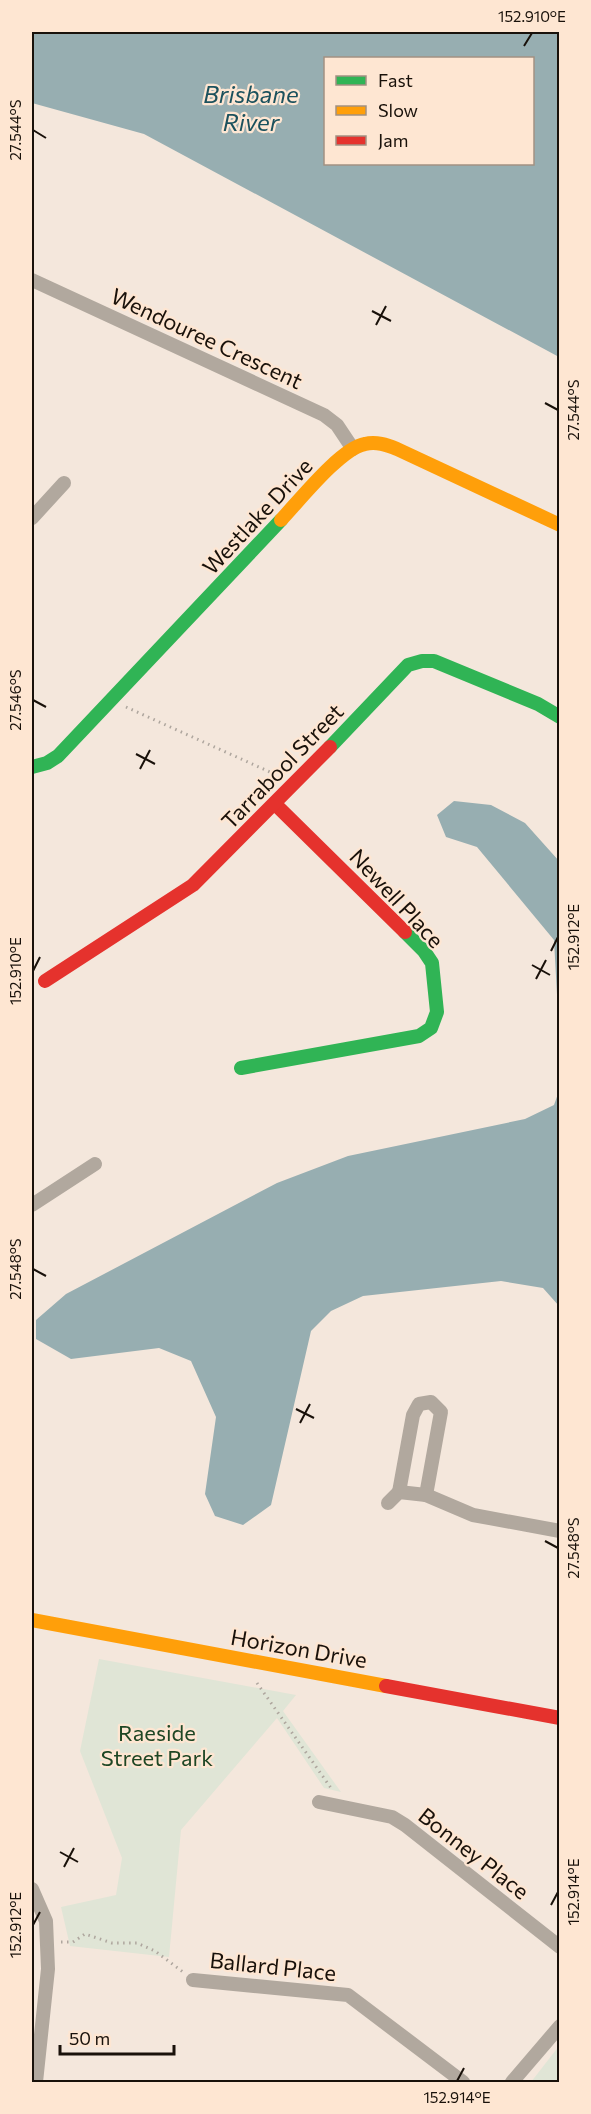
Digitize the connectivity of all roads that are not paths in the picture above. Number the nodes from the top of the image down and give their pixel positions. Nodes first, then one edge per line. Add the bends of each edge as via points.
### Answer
1 (32, 280) edge
2 (353, 449) junction
3 (64, 483) dead end
4 (32, 518) edge
5 (560, 525) edge
6 (560, 717) edge
7 (32, 767) edge
8 (275, 804) junction
9 (45, 981) dead end
10 (241, 1068) dead end
11 (95, 1164) dead end
12 (32, 1205) edge
13 (399, 1492) junction
14 (426, 1495) junction
15 (388, 1503) dead end
16 (560, 1531) edge
17 (32, 1620) edge
18 (560, 1718) edge
19 (322, 1803) road end
20 (32, 1889) edge
21 (560, 1947) edge
22 (193, 1980) road end
23 (560, 2026) edge
24 (36, 2082) edge
25 (463, 2082) edge
26 (512, 2082) edge

1 - 2 street, Wendouree Crescent via 324,415 337,425
2 - 5 street via 373,442 397,449
2 - 7 street, Westlake Drive via 338,460 58,756
3 - 4 street
6 - 8 street, Tarrabool Street via 434,661 408,665
8 - 9 street, Tarrabool Street via 193,885
8 - 10 street, Newell Place via 424,951 432,963 437,1011 431,1028 419,1036
11 - 12 street
13 - 14 street
13 - 14 street via 413,1415 419,1404 431,1402 441,1412
13 - 15 street
14 - 16 street via 473,1515
17 - 18 street, Horizon Drive
19 - 21 street, Bonney Place via 392,1817
20 - 24 street via 46,1922 48,1969
22 - 25 street, Ballard Place via 348,1995
23 - 26 street

